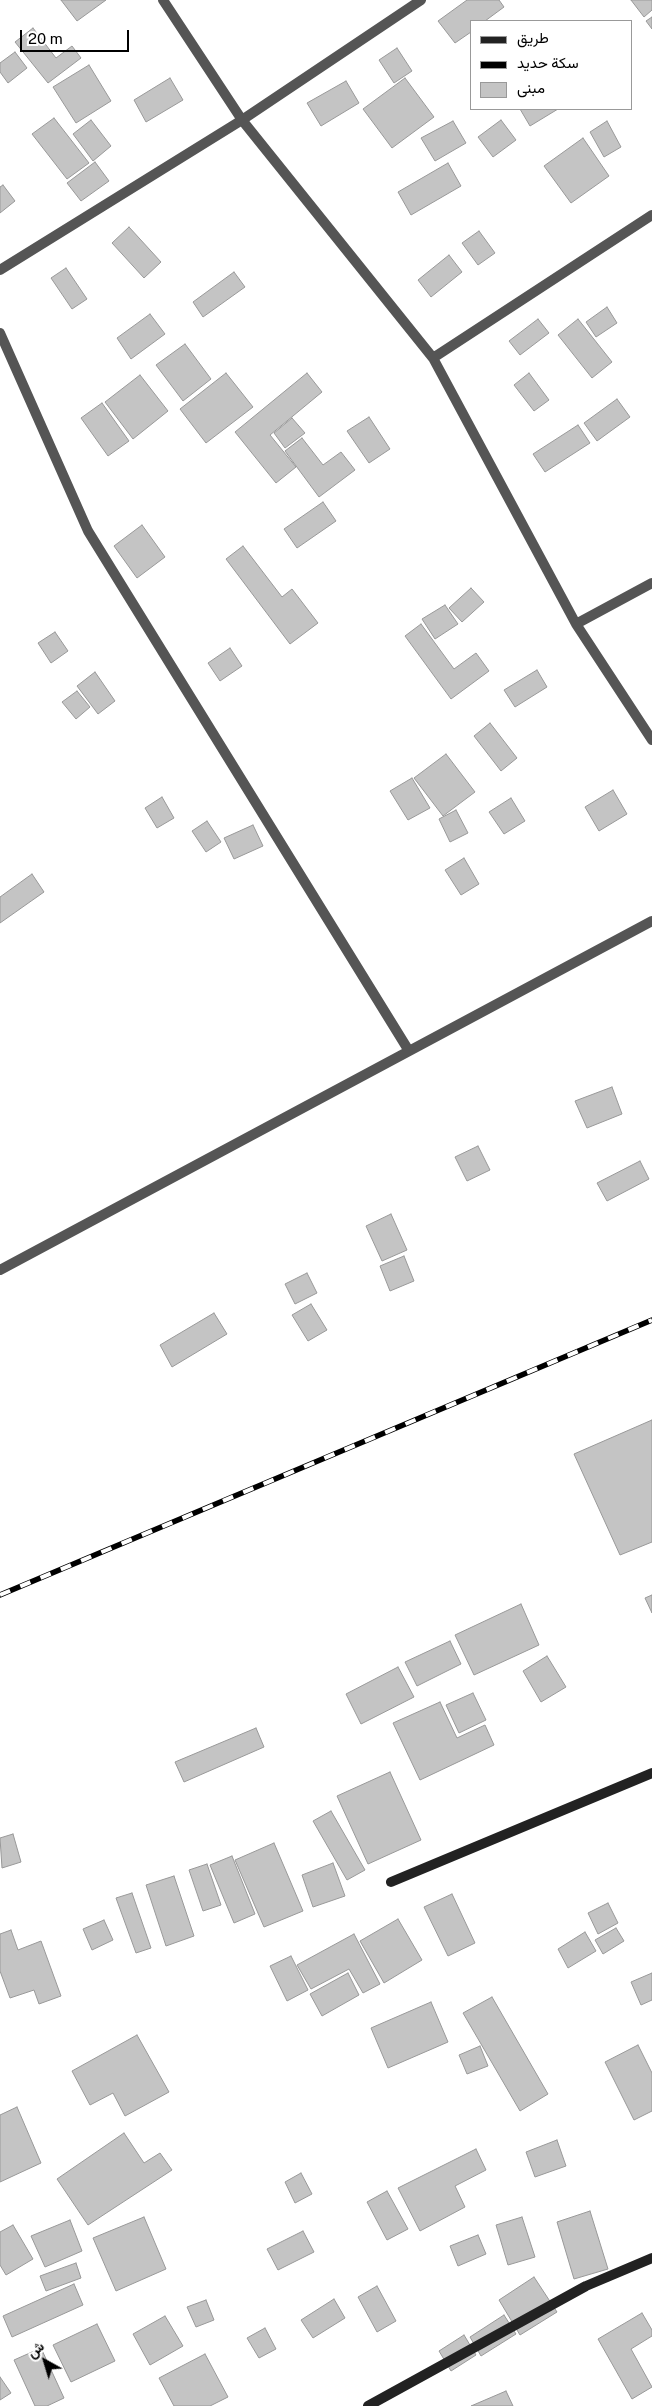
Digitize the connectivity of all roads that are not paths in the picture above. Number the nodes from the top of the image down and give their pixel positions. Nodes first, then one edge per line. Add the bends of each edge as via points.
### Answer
1 (163, 0) edge
2 (421, 0) edge
3 (242, 120) junction
4 (652, 215) edge
5 (0, 270) edge
6 (0, 333) edge
7 (433, 358) junction
8 (652, 583) edge
9 (576, 624) junction
10 (652, 740) edge
11 (652, 921) edge
12 (409, 1051) junction
13 (0, 1270) edge
14 (652, 1773) edge
15 (391, 1882) dead end
16 (652, 2258) edge
17 (368, 2406) edge

1 - 3 street
2 - 3 street
3 - 5 street
3 - 7 street
4 - 7 street
6 - 12 street via 88,531
7 - 9 street
8 - 9 street
9 - 10 street
11 - 12 street
12 - 13 street
14 - 15 street
16 - 17 street via 586,2286

